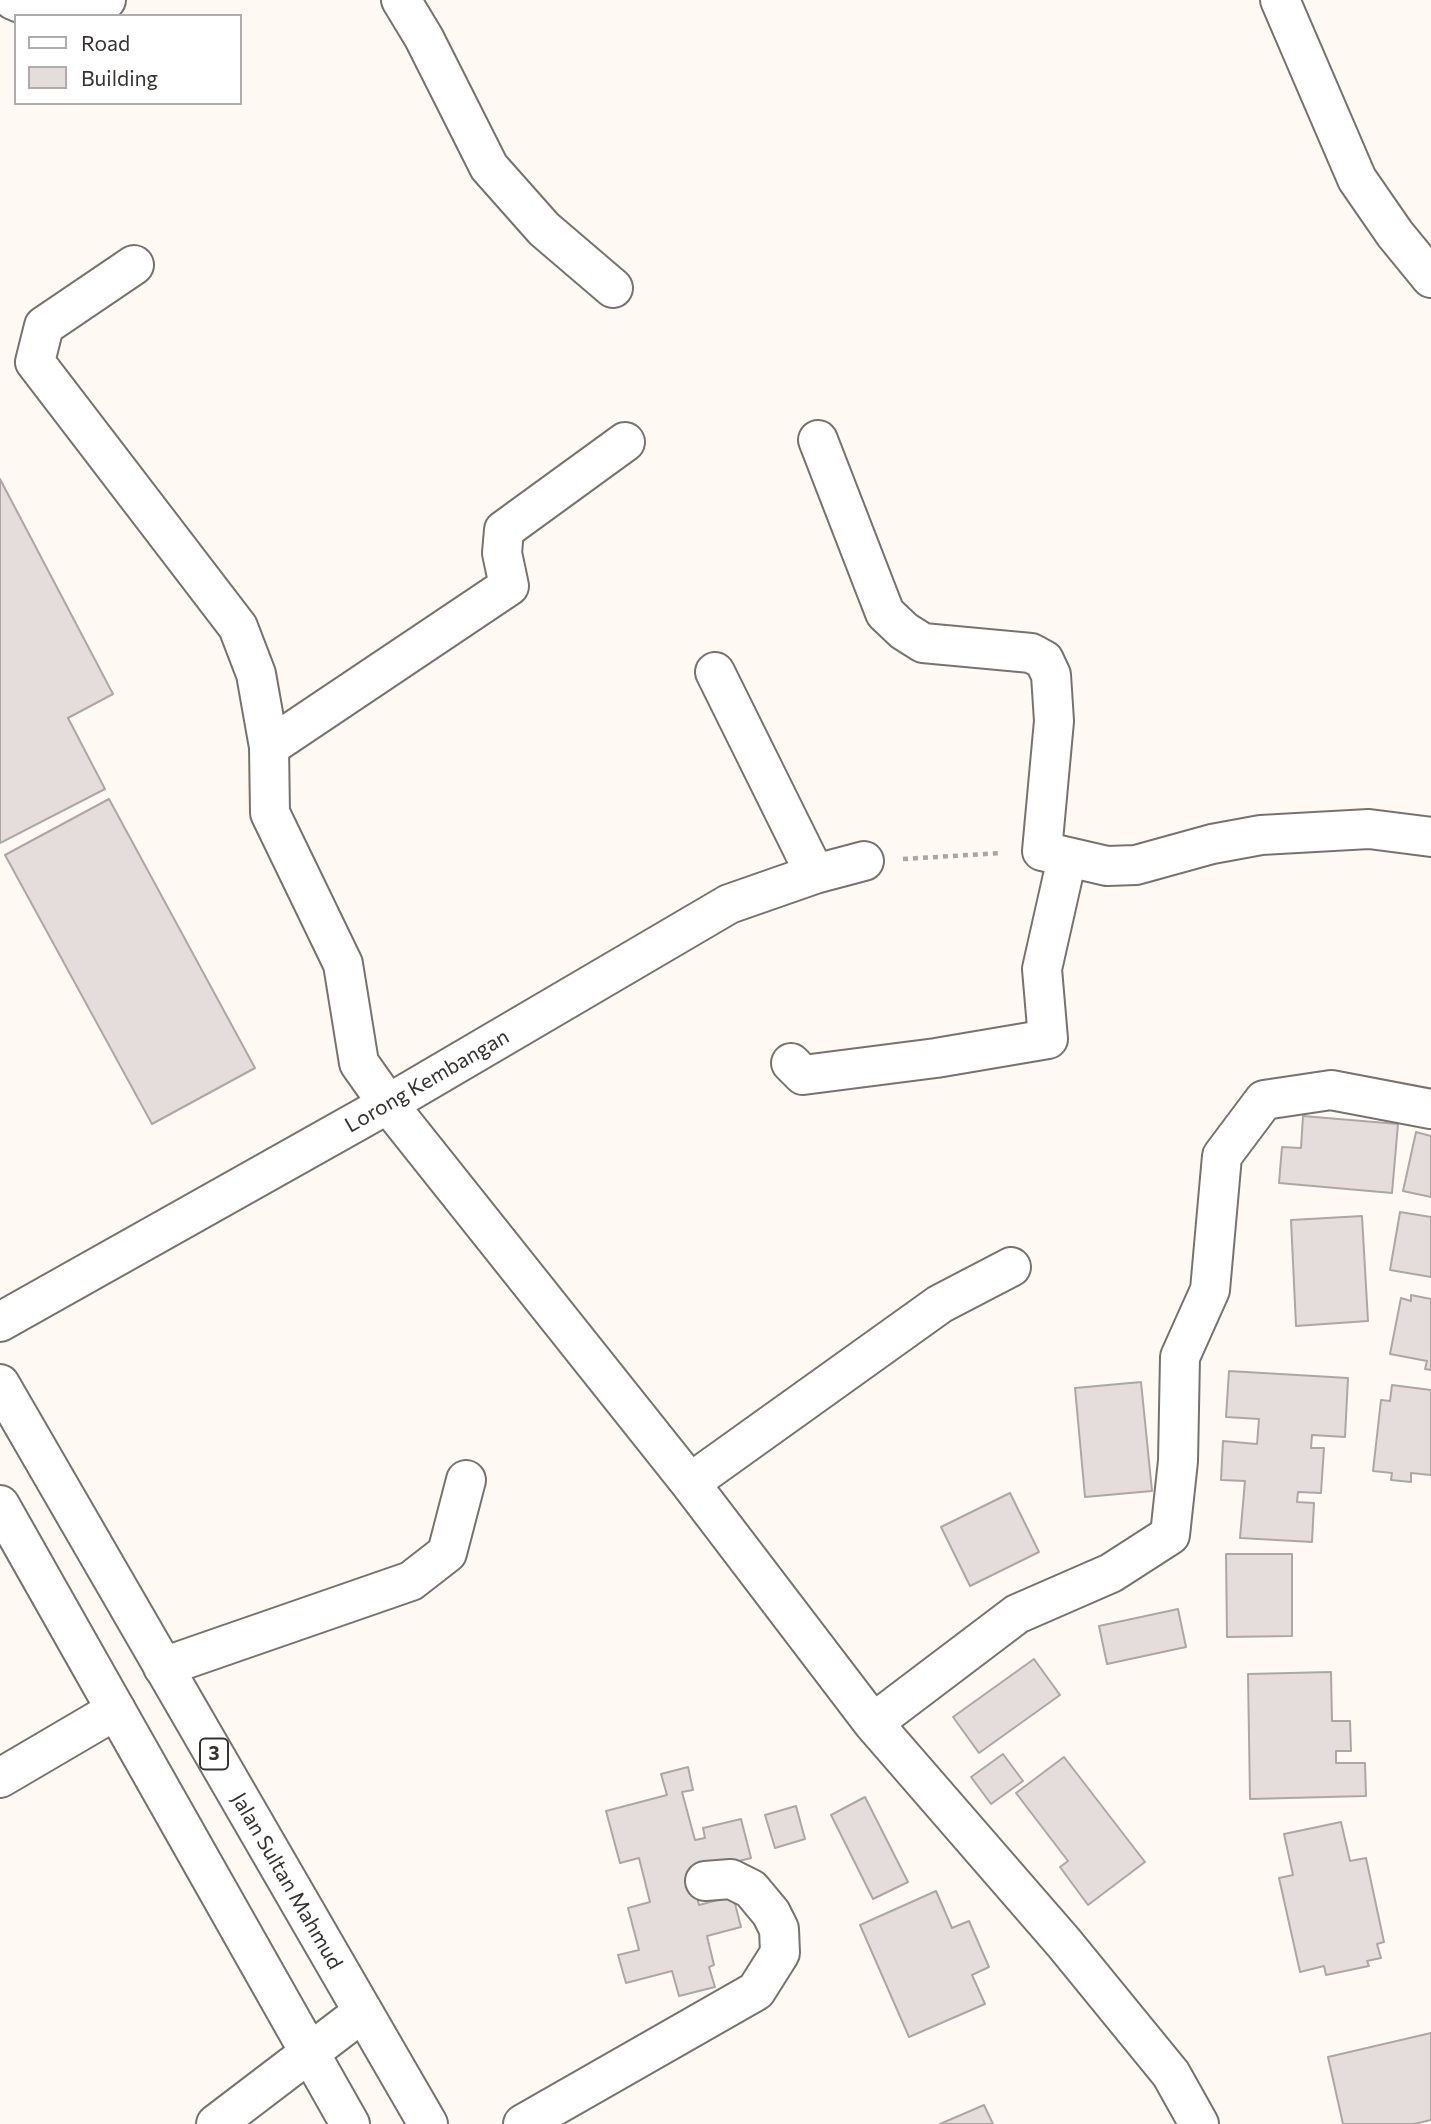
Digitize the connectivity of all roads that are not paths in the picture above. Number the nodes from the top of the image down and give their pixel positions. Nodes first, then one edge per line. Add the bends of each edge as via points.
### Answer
1 (13, 0) edge
2 (106, 0) edge
3 (401, 0) edge
4 (1280, 0) edge
5 (134, 265) dead end
6 (1431, 278) edge
7 (613, 288) dead end
8 (818, 440) dead end
9 (625, 442) dead end
10 (715, 672) dead end
11 (269, 747) junction
12 (1431, 837) edge
13 (1054, 854) junction
14 (864, 861) road end
15 (815, 874) junction
16 (791, 1063) dead end
17 (388, 1104) junction
18 (1431, 1109) edge
19 (1011, 1267) dead end
20 (0, 1322) edge
21 (0, 1384) edge
22 (466, 1480) dead end
23 (690, 1483) junction
24 (0, 1506) edge
25 (163, 1667) junction
26 (116, 1710) junction
27 (873, 1723) junction
28 (0, 1778) edge
29 (705, 1881) dead end
30 (363, 2012) junction
31 (310, 2053) junction
32 (216, 2124) edge
33 (350, 2124) edge
34 (428, 2124) edge
35 (523, 2124) edge
36 (1199, 2124) edge

1 - 2 main road via 41,12 82,9
3 - 7 main road via 489,167 544,229
4 - 6 main road via 1357,178
5 - 11 main road via 44,326 35,362 237,627 256,674
8 - 13 main road via 885,613 923,643 1031,653 1044,660 1051,676 1054,721
9 - 11 main road via 504,530 502,553 509,586
10 - 15 main road
11 - 17 main road via 270,813 343,964 359,1063
12 - 13 main road via 1369,829 1261,835 1136,865 1107,866
13 - 16 main road via 1042,969 1048,1039 803,1075
14 - 15 main road, Lorong Kembangan
15 - 17 main road, Lorong Kembangan via 729,904
17 - 20 main road, Lorong Kembangan
17 - 23 main road
18 - 27 main road via 1331,1090 1264,1100 1222,1156 1210,1290 1180,1357 1178,1461 1170,1535 1111,1573 1017,1614
19 - 23 main road via 940,1304
21 - 25 main road, Jalan Sultan Mahmud / 3
22 - 25 main road via 447,1553 411,1581
23 - 27 main road
24 - 26 main road
25 - 30 main road, Jalan Sultan Mahmud / 3
26 - 28 main road
26 - 31 main road
27 - 36 main road via 1163,2063
29 - 35 main road via 731,1879 751,1889 779,1929 780,1953 756,1991
30 - 31 main road
30 - 34 main road, Jalan Sultan Mahmud / 3
31 - 32 main road
31 - 33 main road

